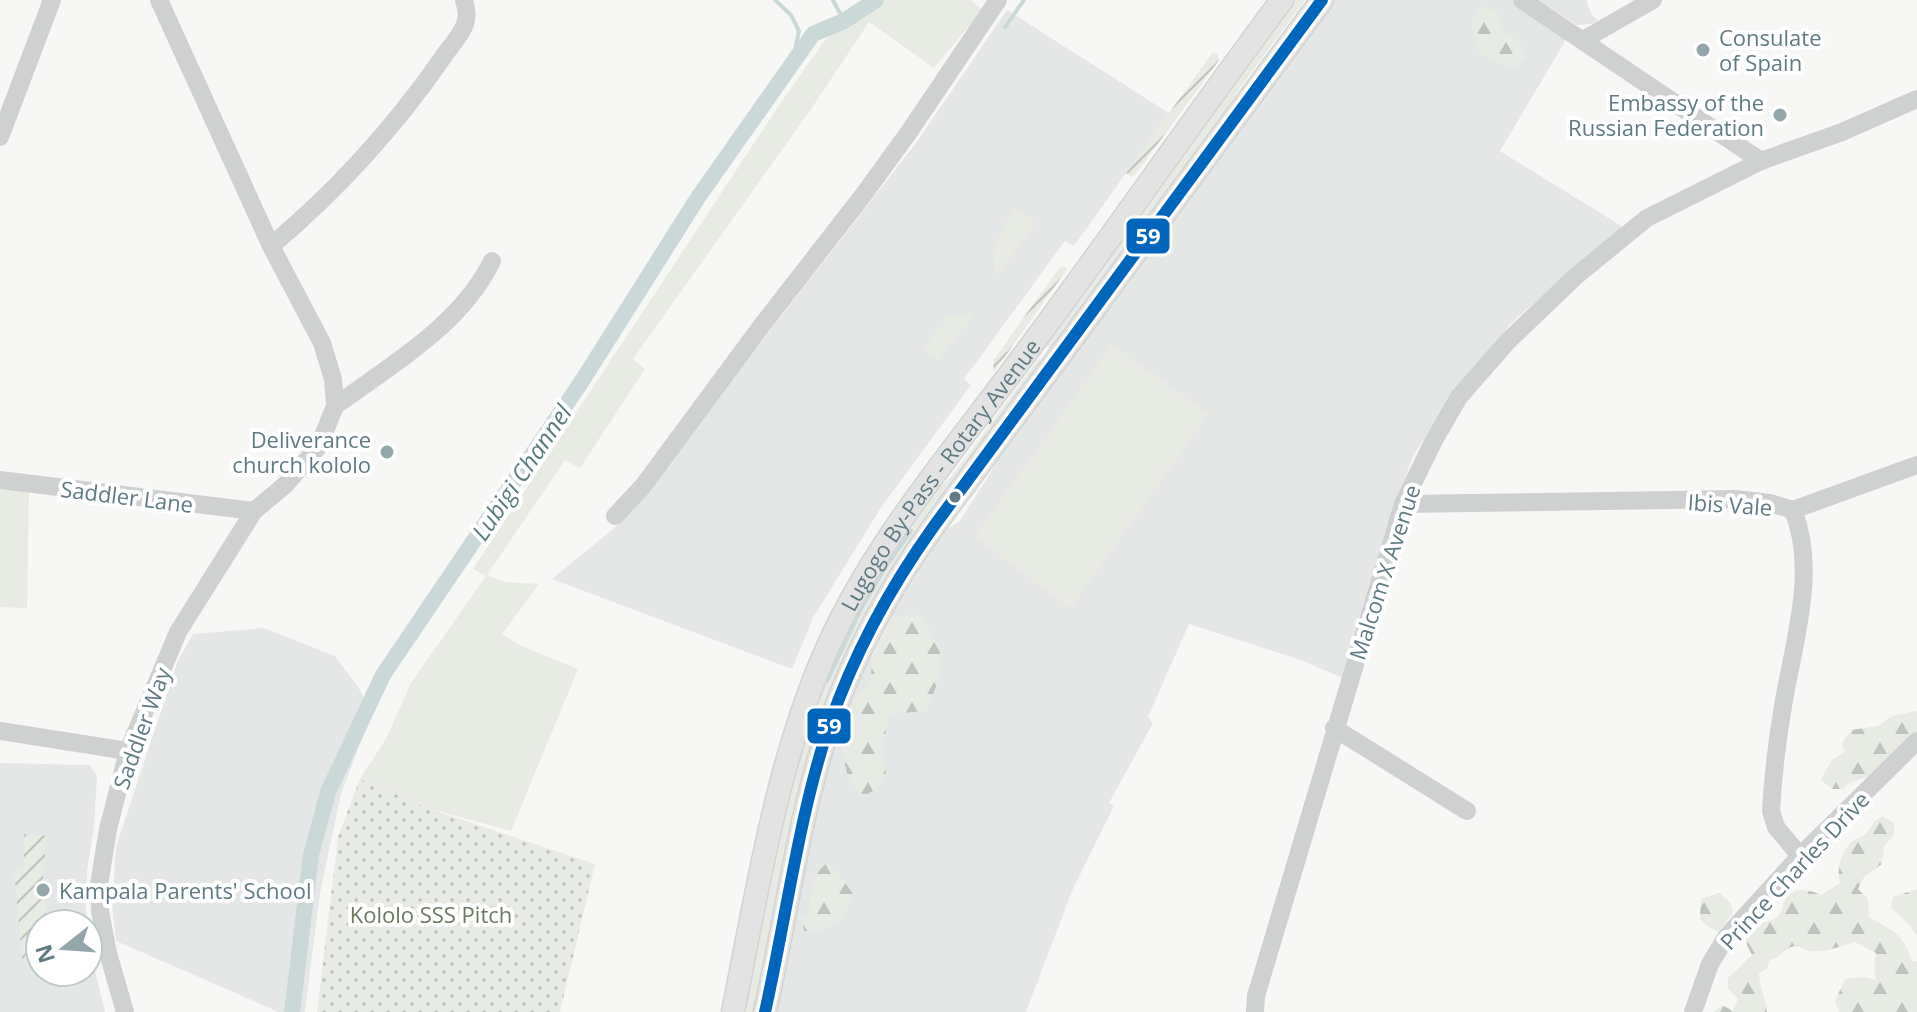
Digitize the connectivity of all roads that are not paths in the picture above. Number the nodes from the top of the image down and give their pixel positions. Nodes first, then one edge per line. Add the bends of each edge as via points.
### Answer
1 (52, 0) edge
2 (159, 0) edge
3 (464, 0) edge
4 (998, 0) edge
5 (1282, 0) edge
6 (1322, 0) edge
7 (1522, 0) edge
8 (1653, 0) edge
9 (1583, 40) junction
10 (1917, 99) edge
11 (0, 137) edge
12 (1761, 161) junction
13 (271, 246) junction
14 (492, 261) dead end
15 (1030, 348) junction
16 (1056, 362) junction
17 (335, 406) junction
18 (1917, 465) edge
19 (0, 480) edge
20 (1403, 504) junction
21 (1793, 510) junction
22 (254, 511) junction
23 (615, 516) dead end
24 (1334, 728) junction
25 (0, 731) edge
26 (1917, 741) edge
27 (128, 751) junction
28 (1467, 811) dead end
29 (1800, 856) junction
30 (125, 1012) edge
31 (733, 1012) edge
32 (765, 1012) edge
33 (1255, 1012) edge
34 (1693, 1012) edge

1 - 11 street
2 - 13 street
3 - 13 street via 465,25 426,81 312,212
4 - 23 street via 864,194
5 - 15 main road, Lugogo By-Pass - Rotary Avenue
6 - 16 main road, Lugogo By-Pass - Rotary Avenue
7 - 9 street
8 - 9 street
9 - 12 street
10 - 12 street, Malcom X Avenue
12 - 20 street, Malcom X Avenue via 1647,218 1542,308 1459,397
13 - 17 street via 322,343
14 - 17 street via 453,315
15 - 16 main road via 1045,351
15 - 31 main road, Lugogo By-Pass - Rotary Avenue via 900,520 830,642 803,706 785,770
16 - 32 main road, Lugogo By-Pass - Rotary Avenue via 922,543 877,618 844,688 813,780
17 - 22 street, Saddler Way via 311,456
18 - 21 street
19 - 22 street, Saddler Lane
20 - 21 street, Ibis Vale via 1735,499
20 - 24 street, Malcom X Avenue
21 - 29 street, Ibis Vale via 1801,530 1802,595 1771,811 1776,827
22 - 27 street, Saddler Way via 178,632
24 - 28 street
24 - 33 street, Malcom X Avenue
25 - 27 street
26 - 29 street, Prince Charles Drive
27 - 30 street, Saddler Way via 99,885 108,953
29 - 34 street, Prince Charles Drive via 1727,936 1710,964

